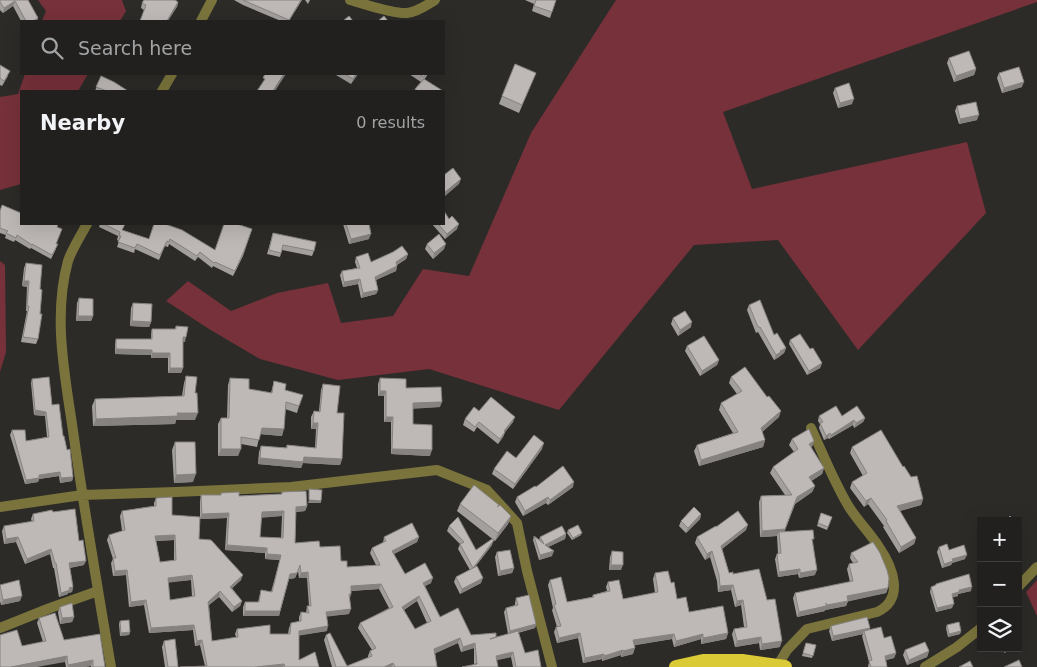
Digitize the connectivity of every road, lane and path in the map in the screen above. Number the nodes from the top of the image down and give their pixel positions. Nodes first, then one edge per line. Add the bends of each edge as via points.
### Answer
1 (212, 0) edge
2 (350, 0) edge
3 (435, 0) edge
4 (202, 20) edge
5 (171, 75) edge
6 (163, 90) edge
7 (86, 225) edge
8 (811, 428) edge
9 (82, 495) junction
10 (0, 507) edge
11 (1037, 567) edge
12 (1022, 583) edge
13 (98, 591) junction
14 (0, 628) edge
15 (977, 631) edge
16 (781, 666) edge
17 (110, 667) edge
18 (552, 667) edge
19 (676, 667) edge
20 (925, 667) edge

1 - 4 street
2 - 3 street via 406,13
5 - 6 street
7 - 9 street via 68,260 60,320 62,358
8 - 16 street via 850,508 880,548 895,584 894,594 885,608 877,612 807,628 788,650
9 - 10 street
9 - 13 street
9 - 18 street via 291,487 437,470 487,490 517,523
11 - 12 street
13 - 14 street
13 - 17 street
15 - 20 street
16 - 19 highway via 703,661

